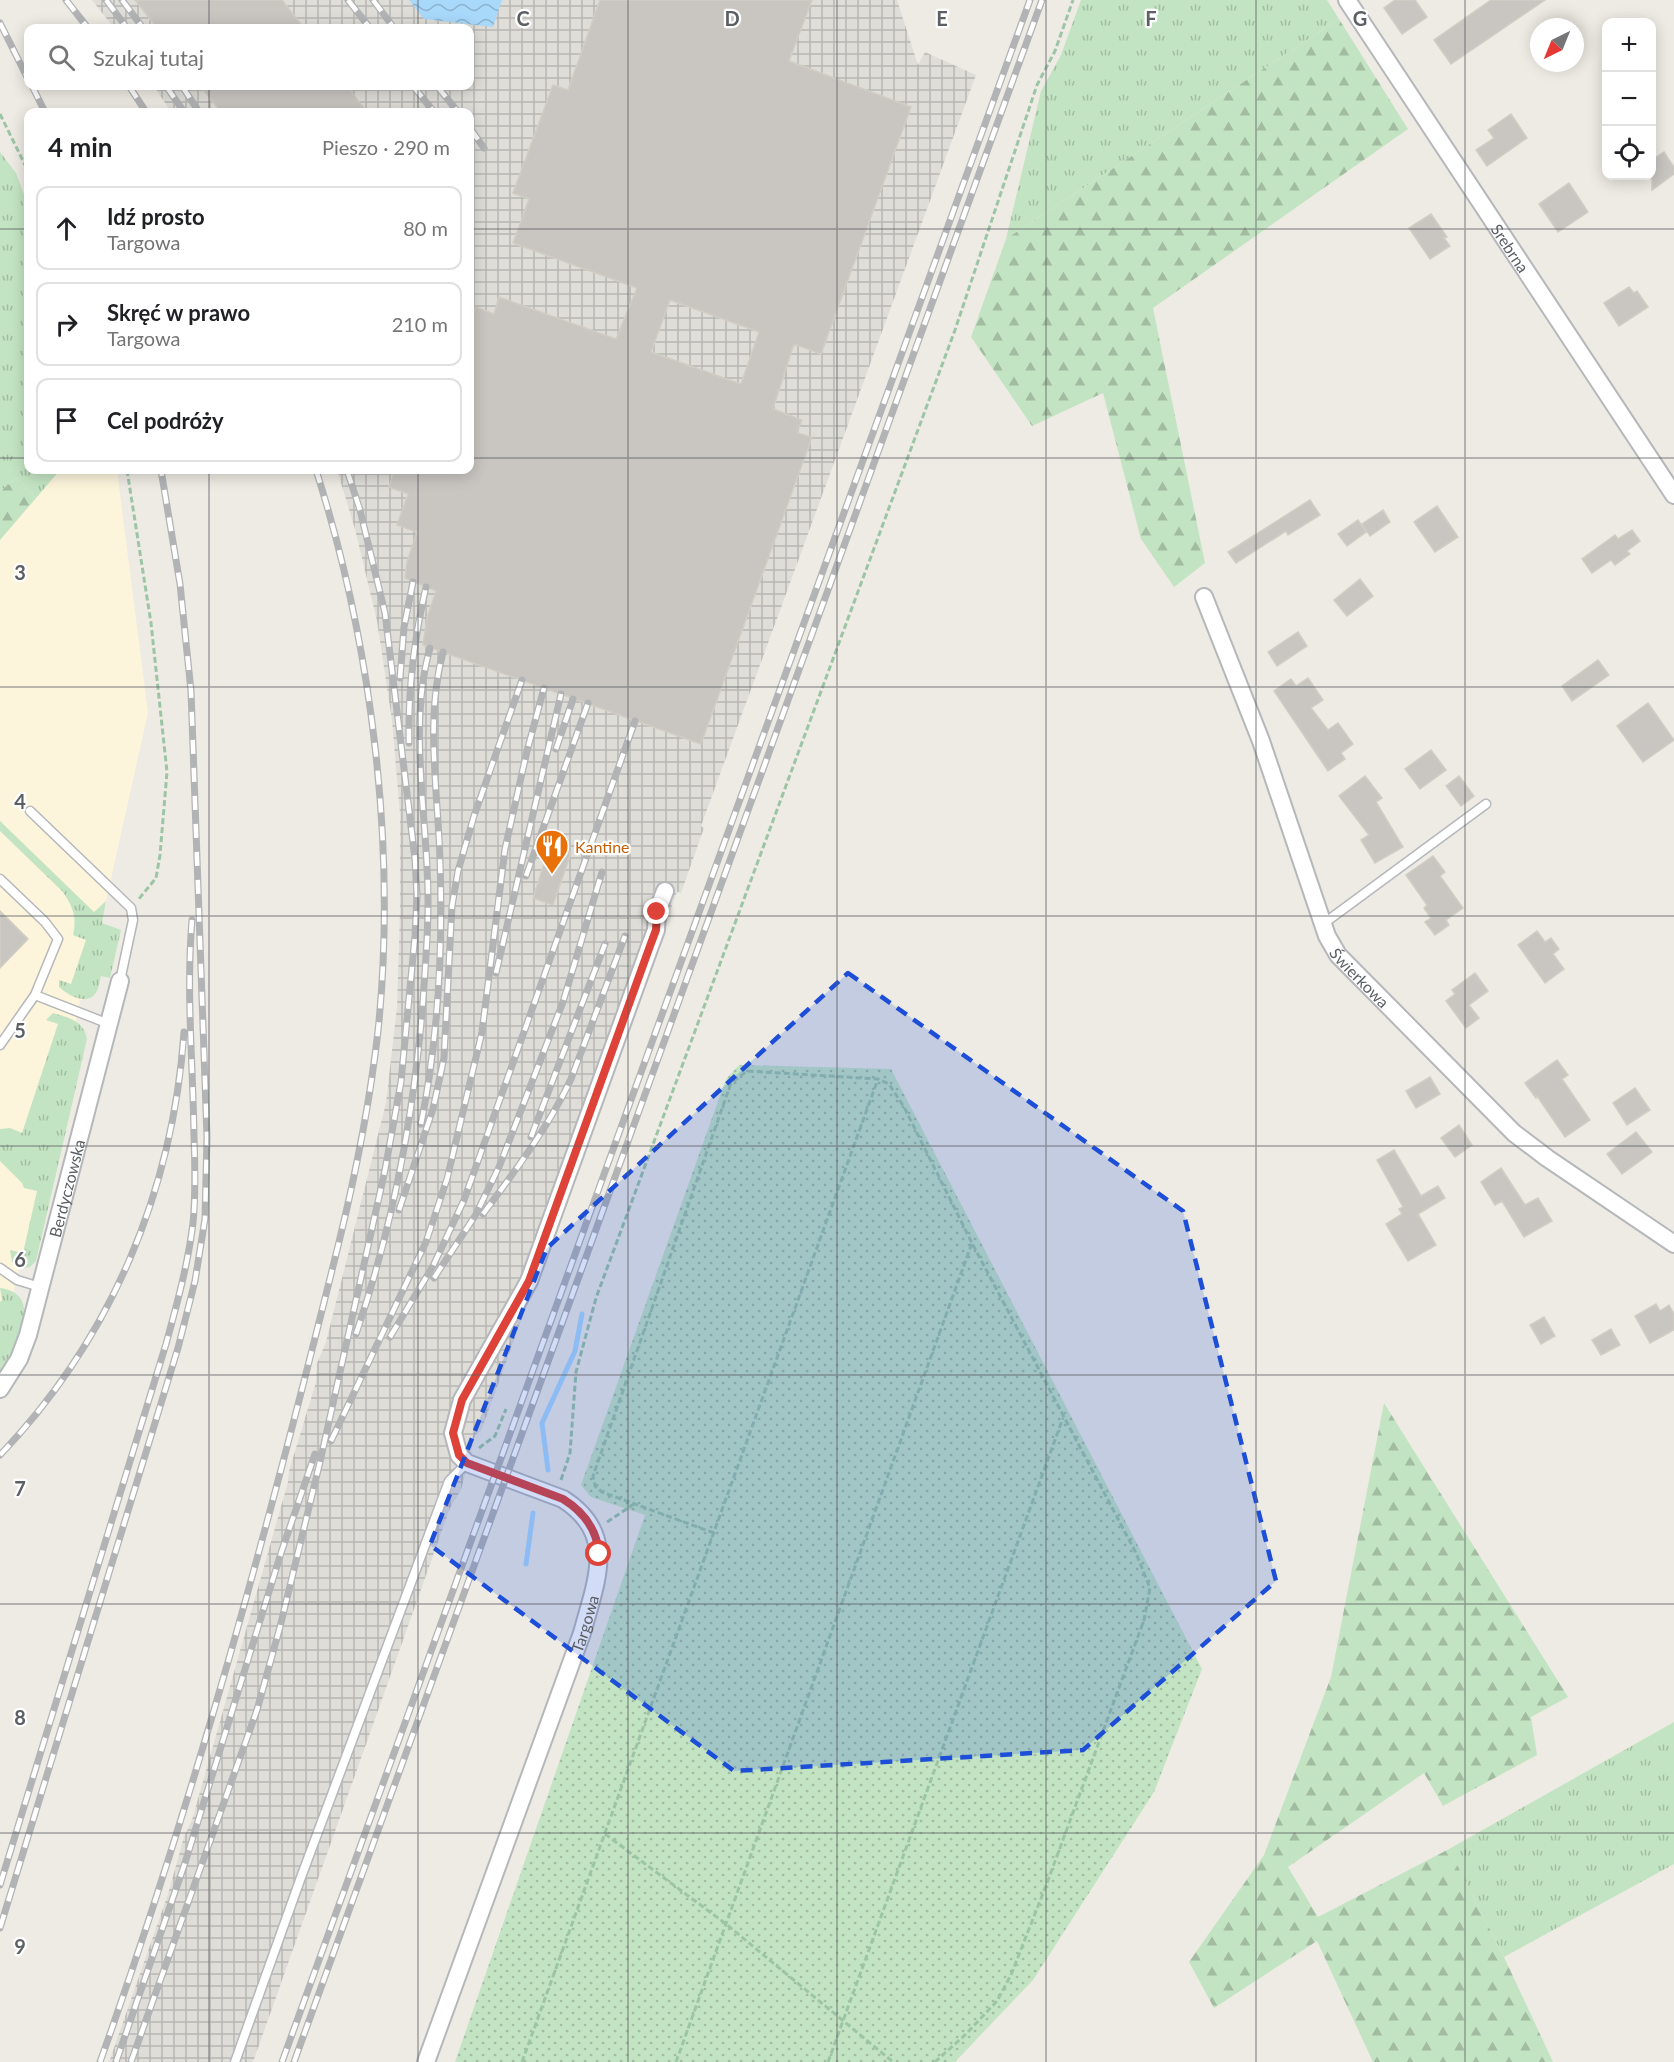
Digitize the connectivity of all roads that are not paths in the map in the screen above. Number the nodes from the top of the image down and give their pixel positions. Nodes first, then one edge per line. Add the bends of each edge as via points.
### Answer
1 (1347, 0) edge
2 (1674, 495) edge
3 (1204, 597) dead end
4 (1486, 804) dead end
5 (30, 812) dead end
6 (0, 879) edge
7 (665, 891) dead end
8 (1323, 924) junction
9 (120, 981) joint
10 (35, 995) junction
11 (109, 1024) junction
12 (0, 1045) edge
13 (1674, 1244) edge
14 (0, 1268) edge
15 (40, 1287) junction
16 (0, 1389) edge
17 (467, 1463) junction
18 (235, 2062) edge
19 (426, 2062) edge

1 - 2 street, Srebrna
3 - 8 street, Świerkowa via 1261,741
4 - 8 lane
5 - 9 lane via 131,908 133,920
6 - 10 lane via 58,939
7 - 17 street via 657,912 656,930 529,1281 462,1400 453,1433 459,1455
8 - 13 street, Świerkowa via 1346,964 1514,1133
9 - 11 street, Berdyczowska
10 - 11 lane
10 - 12 lane
11 - 15 street, Berdyczowska
14 - 15 lane via 17,1280
15 - 16 street, Berdyczowska via 22,1351
17 - 18 lane via 449,1481
17 - 19 street, Targowa via 575,1506 591,1527 599,1554 595,1587 582,1633

